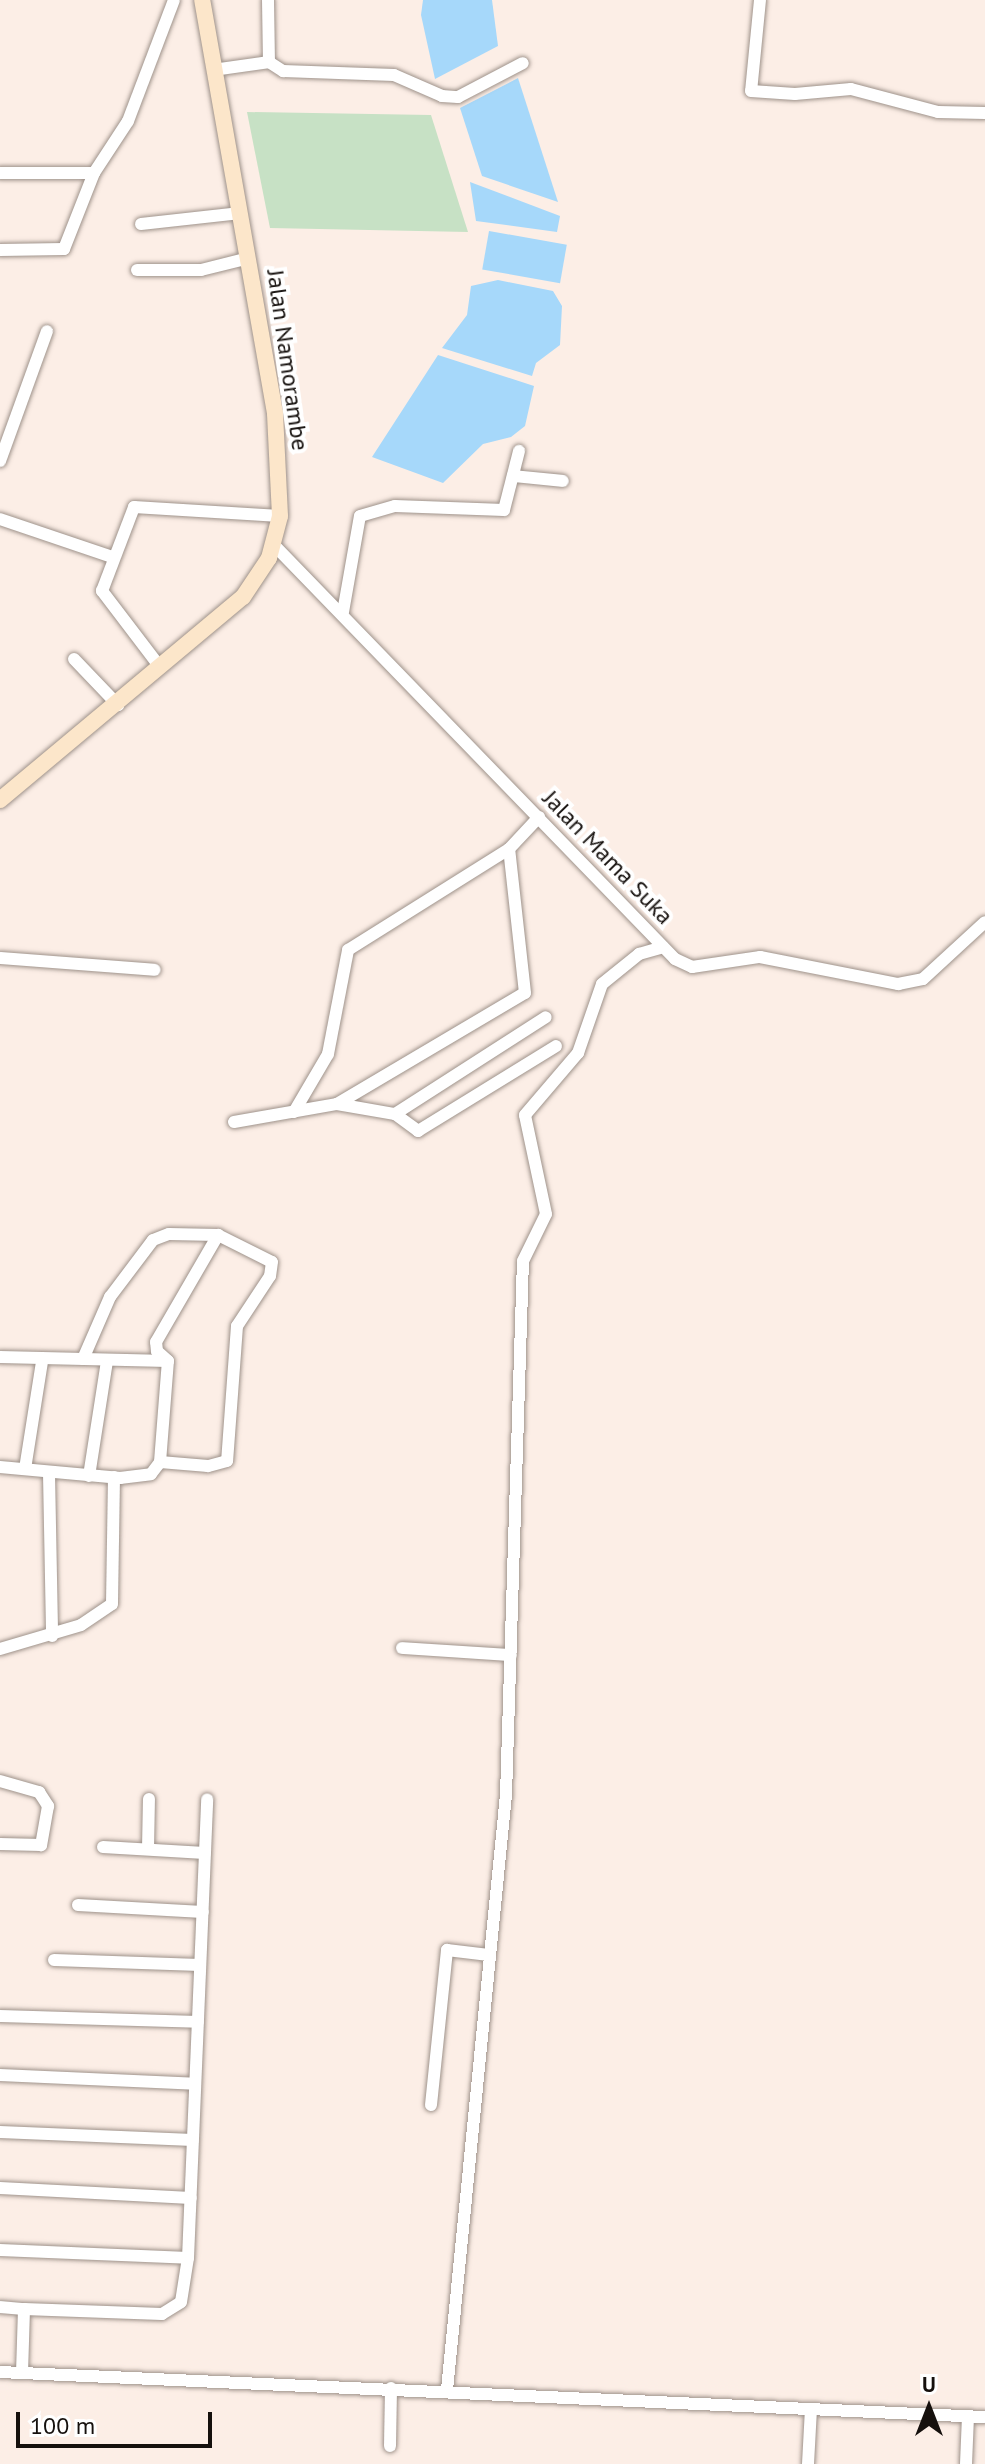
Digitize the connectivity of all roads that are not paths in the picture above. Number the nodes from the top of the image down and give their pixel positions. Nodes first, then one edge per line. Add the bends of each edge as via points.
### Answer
1 (174, 0) edge
2 (202, 0) edge
3 (268, 0) edge
4 (760, 0) edge
5 (269, 62) junction
6 (523, 63) dead end
7 (213, 70) junction
8 (985, 113) edge
9 (0, 173) edge
10 (94, 173) junction
11 (240, 213) junction
12 (141, 224) dead end
13 (0, 250) edge
14 (249, 258) junction
15 (137, 270) dead end
16 (47, 331) dead end
17 (519, 451) dead end
18 (0, 461) edge
19 (513, 476) junction
20 (563, 481) dead end
21 (280, 516) junction
22 (0, 519) edge
23 (273, 544) junction
24 (112, 557) junction
25 (343, 612) junction
26 (74, 659) dead end
27 (160, 667) junction
28 (118, 705) junction
29 (0, 800) edge
30 (539, 817) junction
31 (509, 849) junction
32 (985, 922) edge
33 (663, 947) junction
34 (0, 958) edge
35 (155, 970) dead end
36 (546, 1017) dead end
37 (556, 1046) dead end
38 (337, 1104) junction
39 (294, 1112) junction
40 (395, 1114) junction
41 (234, 1122) dead end
42 (218, 1235) junction
43 (0, 1357) edge
44 (83, 1359) junction
45 (107, 1361) junction
46 (168, 1361) junction
47 (42, 1362) junction
48 (160, 1462) junction
49 (0, 1467) edge
50 (25, 1469) junction
51 (49, 1474) junction
52 (89, 1476) junction
53 (114, 1477) junction
54 (52, 1636) junction
55 (402, 1648) dead end
56 (0, 1649) edge
57 (511, 1655) junction
58 (0, 1781) edge
59 (149, 1799) dead end
60 (207, 1799) dead end
61 (0, 1844) edge
62 (103, 1847) dead end
63 (148, 1849) junction
64 (205, 1853) junction
65 (78, 1905) dead end
66 (203, 1912) junction
67 (489, 1955) junction
68 (54, 1960) dead end
69 (200, 1965) junction
70 (0, 2016) edge
71 (198, 2022) junction
72 (0, 2075) edge
73 (195, 2084) junction
74 (431, 2105) dead end
75 (0, 2132) edge
76 (193, 2140) junction
77 (0, 2188) edge
78 (191, 2198) junction
79 (0, 2250) edge
80 (188, 2258) junction
81 (0, 2307) edge
82 (24, 2309) junction
83 (0, 2372) edge
84 (22, 2373) junction
85 (391, 2388) junction
86 (447, 2390) junction
87 (811, 2409) junction
88 (968, 2416) junction
89 (985, 2417) edge
90 (390, 2446) dead end
91 (808, 2464) edge
92 (966, 2464) edge

1 - 10 street via 128,121
2 - 7 main road, Jalan Namorambe
3 - 5 street
4 - 8 street via 751,91 851,89 938,112
5 - 6 street via 283,71 399,76 426,91 458,97
5 - 7 street
7 - 11 main road, Jalan Namorambe
9 - 10 street
10 - 13 street via 64,249
11 - 12 street
11 - 14 main road, Jalan Namorambe
14 - 15 street via 201,270
14 - 21 main road, Jalan Namorambe via 275,413
16 - 18 street
17 - 19 street
19 - 20 street
19 - 25 street via 504,510 395,506 360,516
21 - 23 main road, Jalan Namorambe
21 - 24 street via 137,505
22 - 24 street
23 - 25 street, Jalan Mama Suka
23 - 27 main road, Jalan Namorambe via 253,587
24 - 27 street via 102,591
25 - 30 street, Jalan Mama Suka
26 - 28 street
27 - 28 main road, Jalan Namorambe
28 - 29 main road, Jalan Namorambe
30 - 31 street
30 - 33 street, Jalan Mama Suka
31 - 38 street via 525,993
31 - 39 street via 348,950 328,1054
32 - 33 street, Jalan Mama Suka via 923,979 898,984 760,957 692,967
33 - 57 street via 639,954 602,984 578,1053 525,1115 546,1214 523,1261
34 - 35 street
36 - 40 street
37 - 40 street via 418,1131
38 - 39 street
38 - 40 street
39 - 41 street
42 - 44 street via 169,1234 141,1250 110,1297
42 - 46 street via 156,1342
42 - 48 street via 245,1244 273,1266 237,1326 231,1450 223,1464
43 - 47 street
44 - 45 street
44 - 47 street via 50,1357
45 - 46 street
45 - 52 street
46 - 48 street
47 - 50 street
48 - 53 street via 144,1477
49 - 50 street
50 - 51 street
51 - 52 street
51 - 54 street
52 - 53 street
53 - 54 street via 114,1598 96,1618
54 - 56 street
55 - 57 street
57 - 67 street via 506,1795
58 - 61 street via 39,1792 48,1806 41,1845
59 - 63 street
60 - 64 street
62 - 63 street
63 - 64 street
64 - 66 street
65 - 66 street
66 - 69 street
67 - 74 street via 447,1950
67 - 86 street
68 - 69 street
69 - 71 street
70 - 71 street
71 - 73 street
72 - 73 street
73 - 76 street
75 - 76 street
76 - 78 street
77 - 78 street
78 - 80 street
79 - 80 street
80 - 82 street via 181,2302 162,2314
81 - 82 street
82 - 84 street
83 - 84 street
84 - 85 street
85 - 86 street
85 - 90 street
86 - 87 street
87 - 88 street
87 - 91 street
88 - 89 street
88 - 92 street

